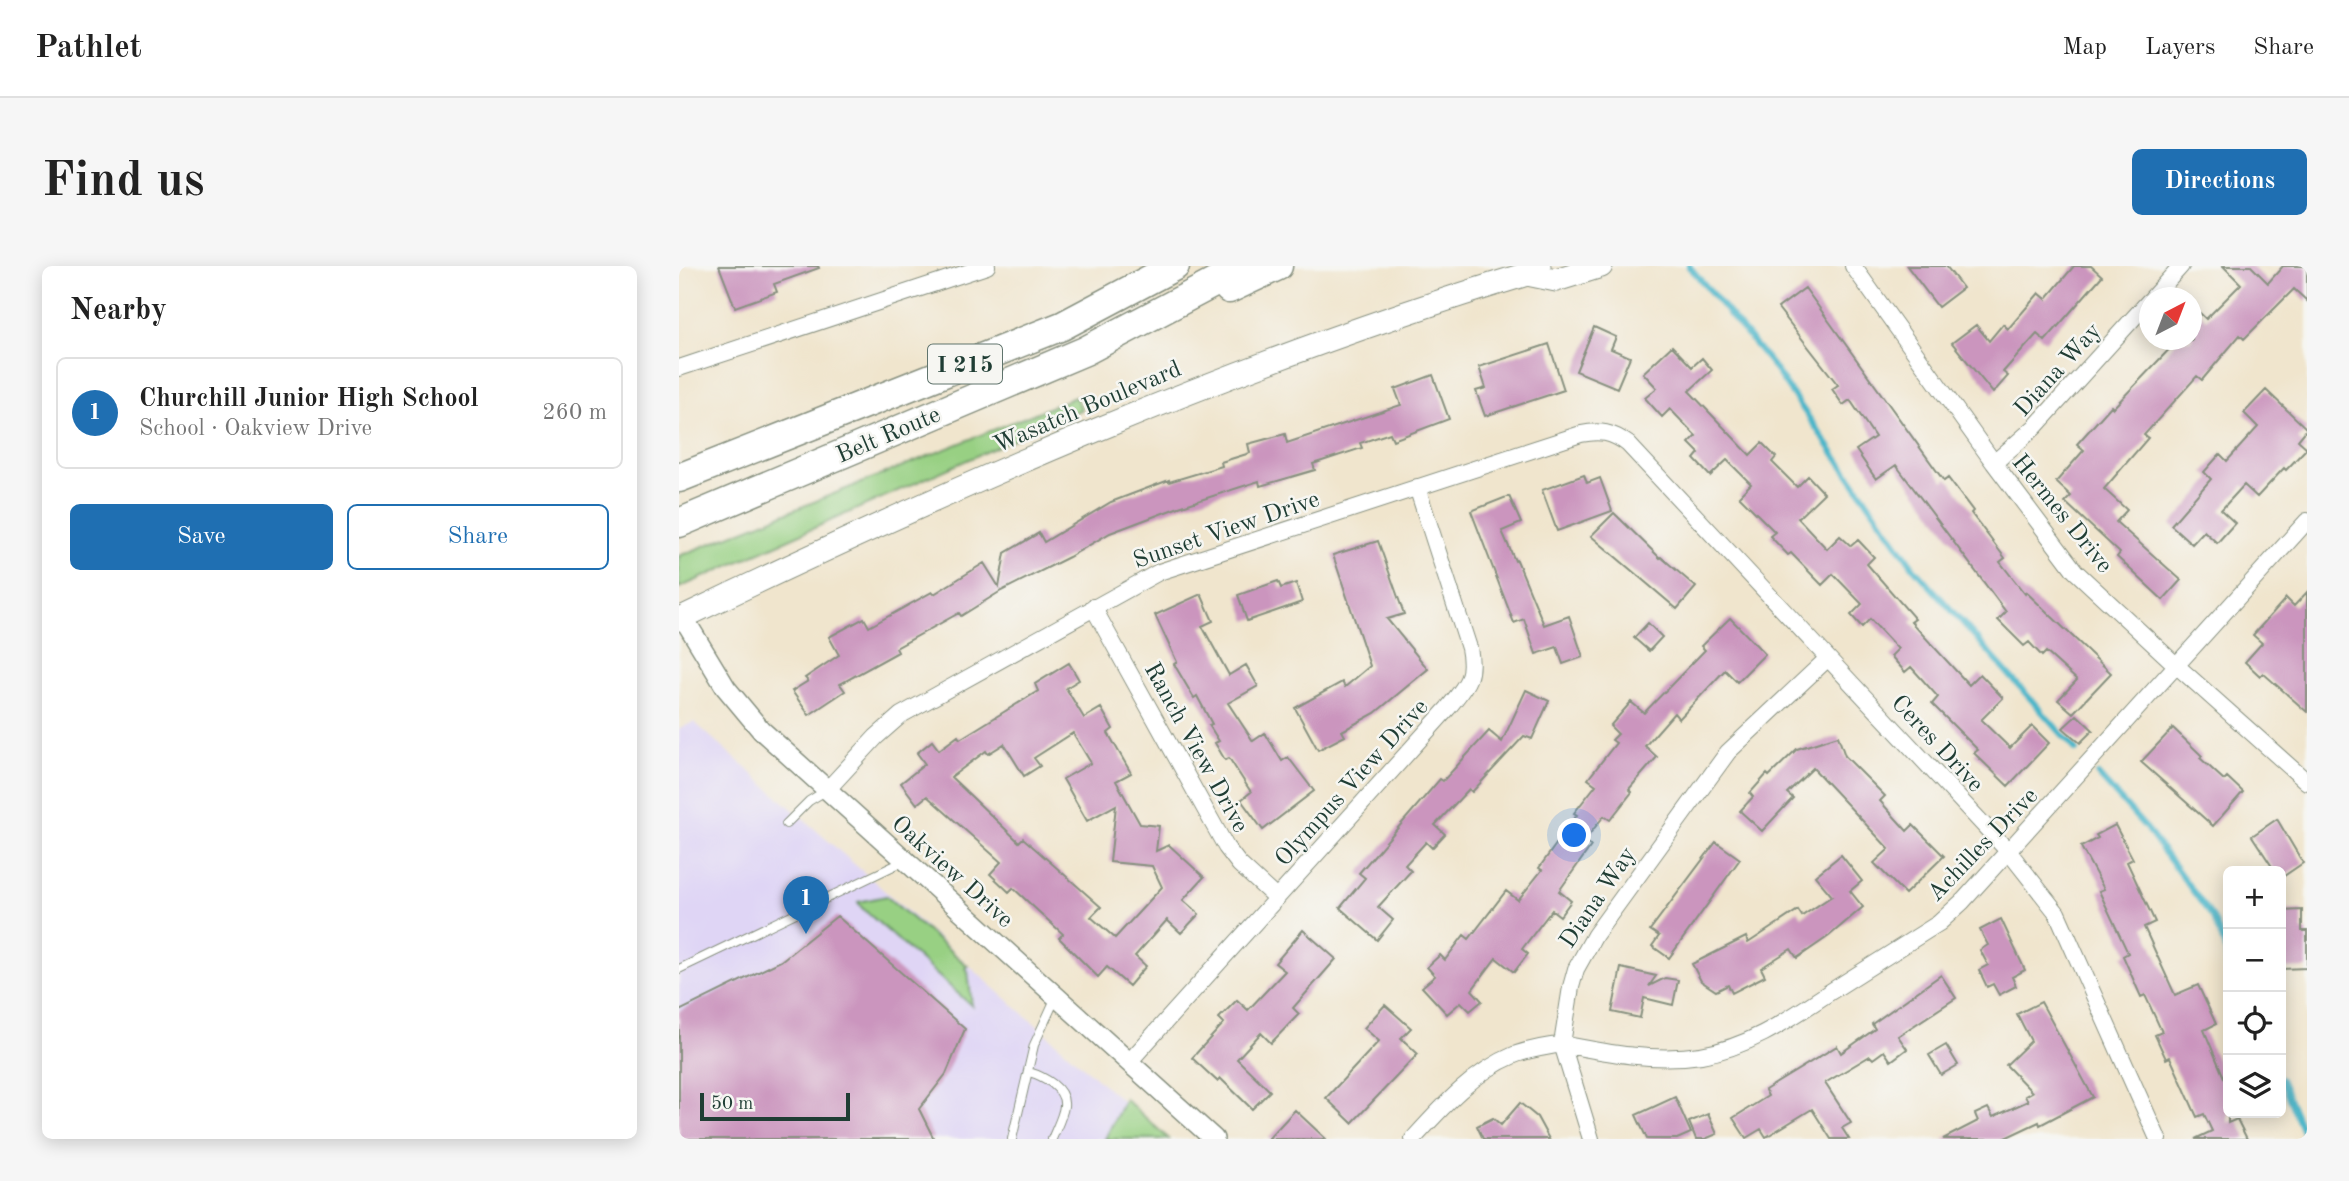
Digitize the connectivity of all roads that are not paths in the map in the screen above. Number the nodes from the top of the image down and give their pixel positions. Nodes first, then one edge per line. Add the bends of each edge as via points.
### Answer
1 (987, 266) edge
2 (1175, 266) edge
3 (1246, 266) edge
4 (1278, 266) edge
5 (1601, 266) edge
6 (1853, 266) edge
7 (2181, 266) edge
8 (1533, 270) edge
9 (2162, 287) edge
10 (2139, 312) edge
11 (1085, 351) junction
12 (679, 368) edge
13 (1609, 432) joint
14 (1994, 463) junction
15 (679, 478) edge
16 (1417, 488) junction
17 (2307, 522) edge
18 (679, 523) edge
19 (1093, 607) junction
20 (681, 618) edge
21 (1827, 659) junction
22 (2177, 666) junction
23 (2307, 782) edge
24 (827, 790) junction
25 (786, 824) dead end
26 (2009, 852) junction
27 (905, 860) junction
28 (1276, 898) junction
29 (679, 969) edge
30 (1056, 997) junction
31 (1562, 1044) junction
32 (1129, 1062) junction
33 (1029, 1072) junction
34 (2153, 1138) edge
35 (1013, 1139) edge
36 (1052, 1139) edge
37 (1214, 1139) edge
38 (1413, 1139) edge
39 (1591, 1139) edge

1 - 12 street
2 - 15 highway, Belt Route / I 215 via 1062,326
3 - 11 highway, Belt Route / I 215
4 - 11 highway
5 - 8 main road, Wasatch Boulevard via 1556,279
6 - 14 street, Hermes Drive
7 - 9 street, Diana Way
8 - 20 main road, Wasatch Boulevard via 1349,332 1116,421 957,489
10 - 14 street, Diana Way via 2035,427
11 - 18 highway, Belt Route / I 215
13 - 16 street, Sunset View Drive via 1581,433
13 - 21 street, Ceres Drive via 1628,444
14 - 22 street, Hermes Drive via 2075,571
16 - 19 street, Sunset View Drive via 1159,572
16 - 28 street, Olympus View Drive via 1466,637 1472,672 1448,708
17 - 22 street, Achilles Drive
19 - 24 street, Sunset View Drive via 901,715
19 - 28 street, Ranch View Drive via 1226,847
20 - 24 street, Oakview Drive via 742,709
21 - 26 street, Ceres Drive
21 - 31 street, Diana Way via 1728,752 1595,935 1576,969
22 - 23 street, Hermes Drive
22 - 26 street, Achilles Drive
24 - 25 lane
24 - 27 street, Oakview Drive
26 - 31 street, Achilles Drive via 1939,923 1753,1040 1720,1051 1669,1058 1617,1055
26 - 34 street, Ceres Drive via 2057,913
27 - 29 lane
27 - 30 street, Oakview Drive
28 - 32 street, Olympus View Drive
30 - 32 street, Oakview Drive
30 - 33 lane via 1034,1045
31 - 38 street via 1516,1055 1485,1072 1449,1100
31 - 39 street
32 - 37 street, Oakview Drive
33 - 35 lane
33 - 36 lane via 1053,1084 1063,1098

